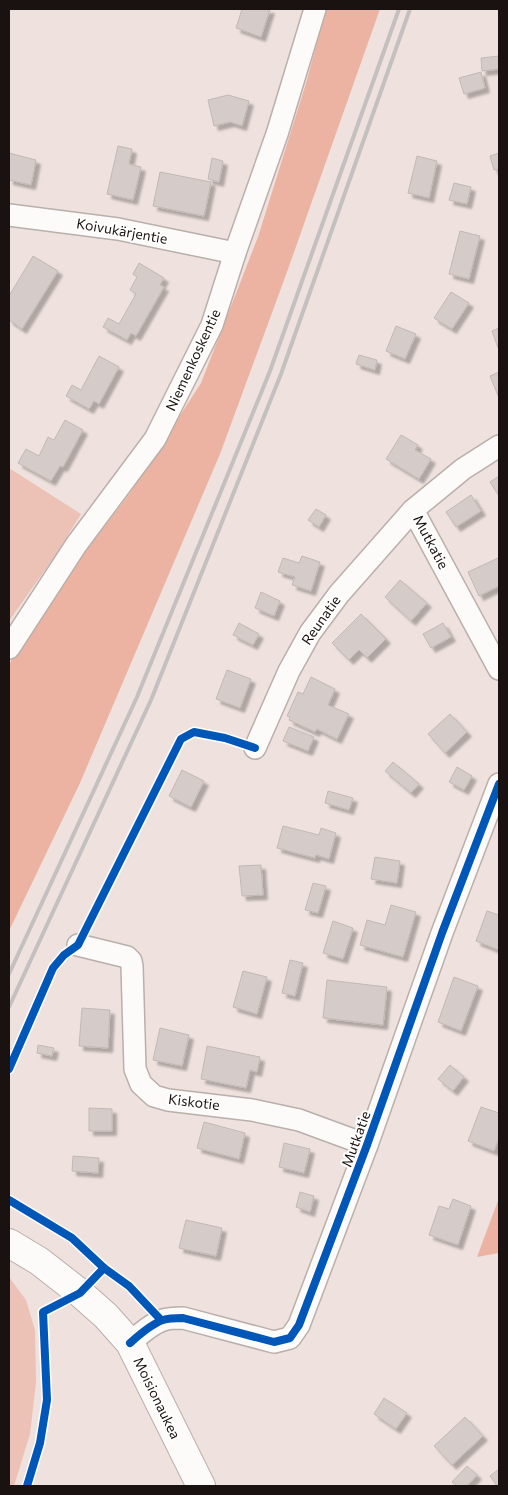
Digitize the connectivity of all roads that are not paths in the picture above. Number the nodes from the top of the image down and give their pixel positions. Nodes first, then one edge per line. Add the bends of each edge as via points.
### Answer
1 (315, 9) edge
2 (9, 215) edge
3 (235, 253) junction
4 (499, 446) edge
5 (413, 510) junction
6 (9, 648) edge
7 (499, 669) edge
8 (255, 748) dead end
9 (499, 784) edge
10 (78, 945) dead end
11 (367, 1145) junction
12 (9, 1243) edge
13 (130, 1343) junction
14 (201, 1486) edge

1 - 3 street, Niemenkoskentie via 277,134
2 - 3 street, Koivukärjentie via 118,229
3 - 6 street, Niemenkoskentie via 212,325 155,439 76,545
4 - 5 street, Mutkatie via 463,469
5 - 7 street, Mutkatie
5 - 8 street, Reunatie via 339,594 310,633
9 - 11 street, Mutkatie
10 - 11 street, Kiskotie via 128,957 131,961 135,1069 141,1084 154,1096 299,1120
11 - 13 street, Mutkatie via 300,1325 290,1338 274,1342 183,1318 161,1320
12 - 13 street, Moisionaukea via 39,1261 80,1293
13 - 14 street, Moisionaukea

